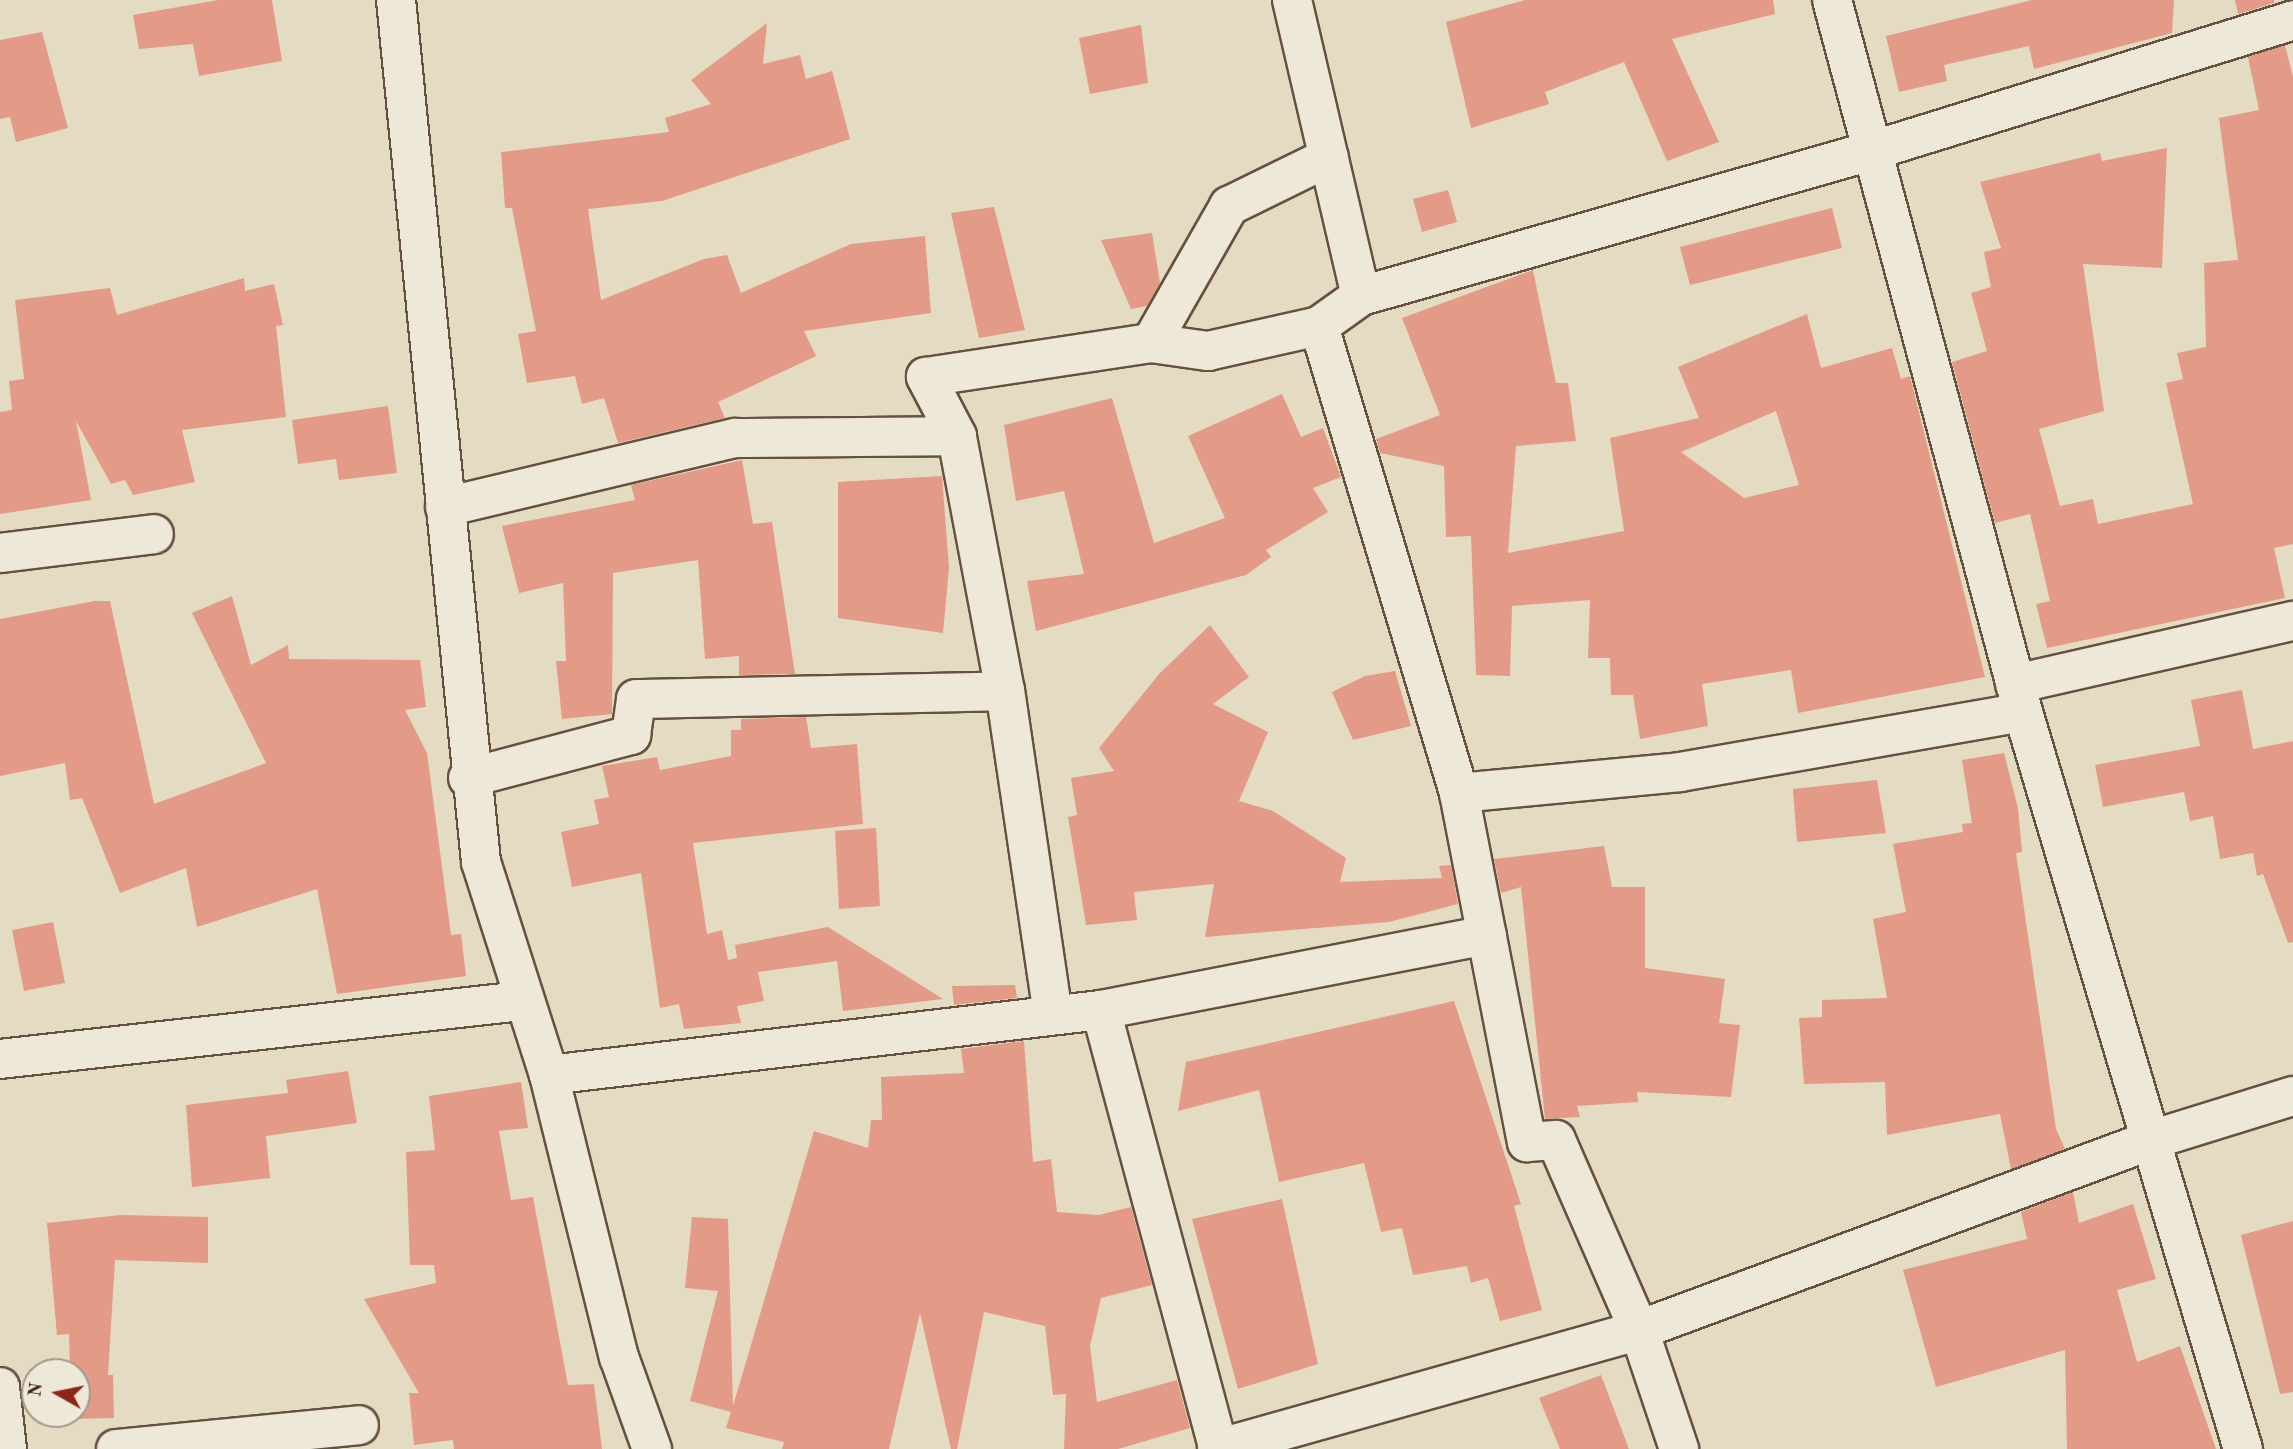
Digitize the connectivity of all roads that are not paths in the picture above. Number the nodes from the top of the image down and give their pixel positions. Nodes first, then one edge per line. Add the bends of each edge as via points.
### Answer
1 (396, 0) edge
2 (1292, 0) edge
3 (1832, 0) edge
4 (2293, 20) edge
5 (1871, 150) junction
6 (1329, 158) junction
7 (1361, 296) junction
8 (1319, 326) junction
9 (1151, 342) junction
10 (957, 436) junction
11 (445, 507) junction
12 (154, 534) dead end
13 (0, 553) edge
14 (2293, 621) edge
15 (1005, 691) junction
16 (2019, 698) junction
17 (468, 778) junction
18 (1459, 793) junction
19 (1487, 935) junction
20 (522, 1001) junction
21 (1101, 1010) junction
22 (1053, 1015) junction
23 (0, 1059) edge
24 (549, 1075) junction
25 (2293, 1096) edge
26 (2154, 1139) junction
27 (1640, 1330) junction
28 (0, 1387) edge
29 (359, 1425) dead end
30 (7, 1449) edge
31 (116, 1449) edge
32 (652, 1449) edge
33 (1218, 1449) edge
34 (1679, 1449) edge
35 (2243, 1449) edge

1 - 11 street
2 - 6 street
3 - 5 street
4 - 5 street
5 - 7 street
5 - 16 street
6 - 7 street
6 - 9 street via 1229,206
7 - 8 street
8 - 9 street via 1208,351
8 - 18 street
9 - 10 street via 926,377
10 - 11 street via 735,439
10 - 15 street
11 - 17 street
12 - 13 street
14 - 16 street
15 - 17 street via 636,699 631,735
15 - 22 street
16 - 18 street via 1680,772
16 - 26 street
17 - 20 street via 481,862
18 - 19 street
19 - 21 street
19 - 27 street via 1527,1142 1556,1140
20 - 23 street
20 - 24 street
21 - 22 street
21 - 33 street
22 - 24 street
24 - 32 street via 619,1357
25 - 26 street
26 - 27 street
26 - 35 street
27 - 33 street
27 - 34 street
28 - 30 street
29 - 31 street

